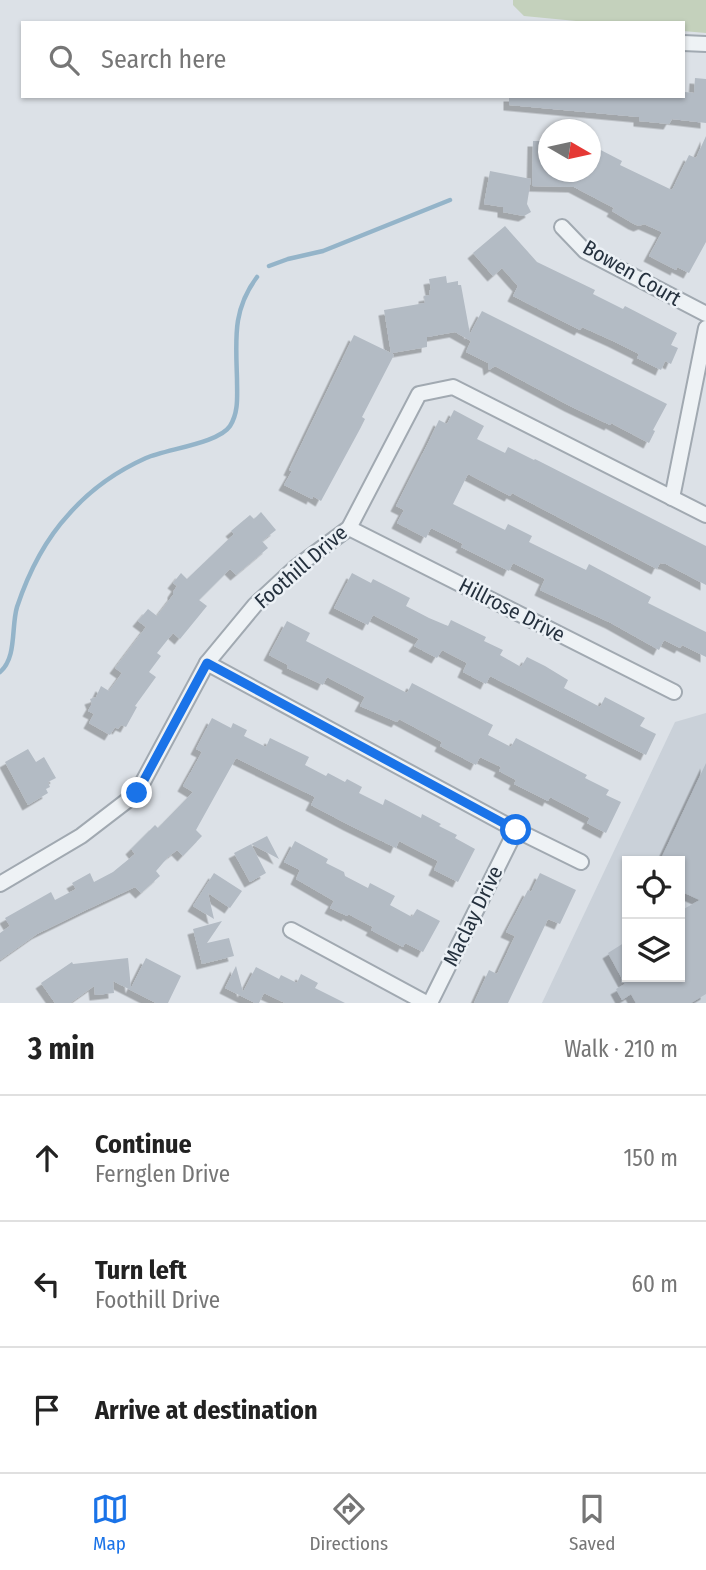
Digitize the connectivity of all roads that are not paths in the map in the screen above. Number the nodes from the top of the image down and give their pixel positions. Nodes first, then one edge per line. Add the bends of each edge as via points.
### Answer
1 (685, 43) edge
2 (706, 44) edge
3 (562, 226) dead end
4 (706, 314) edge
5 (706, 328) edge
6 (671, 498) junction
7 (706, 515) edge
8 (349, 528) junction
9 (207, 663) junction
10 (674, 692) dead end
11 (516, 830) junction
12 (581, 862) dead end
13 (0, 884) edge
14 (290, 930) dead end
15 (428, 1003) edge

1 - 2 street
3 - 4 street, Bowen Court via 585,251
5 - 6 street
6 - 7 street, Foothill Drive
6 - 8 street, Foothill Drive via 453,387 419,394
8 - 9 street, Foothill Drive via 255,605
8 - 10 street, Hillrose Drive
9 - 11 street
9 - 13 street, Foothill Drive via 137,793 80,836
11 - 12 street
11 - 15 street, Maclay Drive
14 - 15 street

